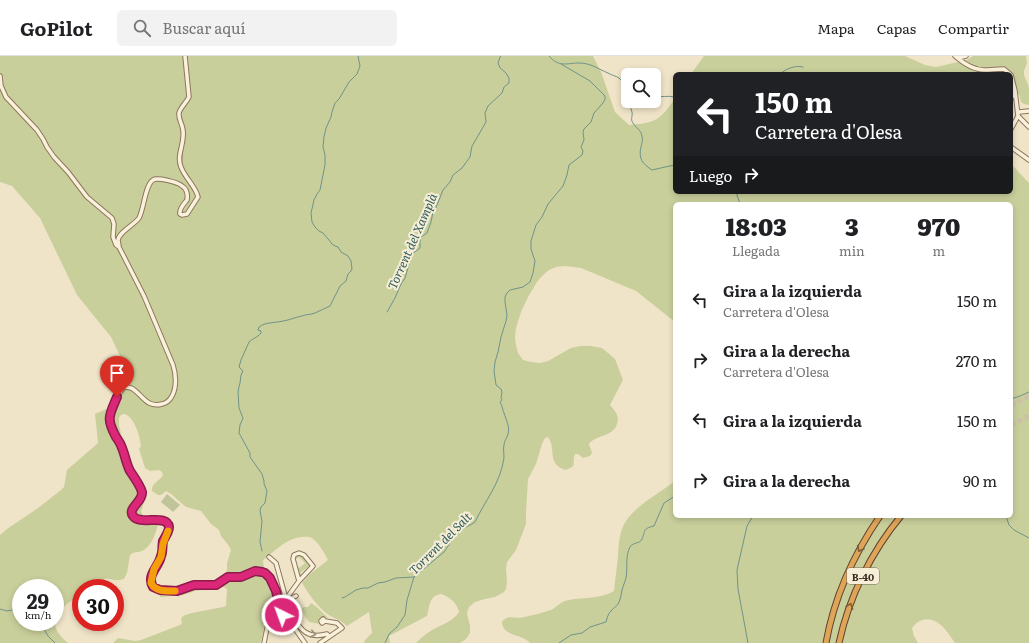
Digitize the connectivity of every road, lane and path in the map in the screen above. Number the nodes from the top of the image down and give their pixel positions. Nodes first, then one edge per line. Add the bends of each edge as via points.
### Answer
1 (186, 56) edge
2 (966, 56) edge
3 (956, 57) edge
4 (1008, 72) edge
5 (0, 76) edge
6 (1013, 83) edge
7 (1015, 92) junction
8 (1013, 96) edge
9 (1029, 110) edge
10 (1018, 114) junction
11 (1013, 125) edge
12 (1029, 127) edge
13 (1013, 148) edge
14 (1029, 160) edge
15 (119, 246) junction
16 (108, 372) dead end
17 (124, 387) junction
18 (879, 518) edge
19 (900, 518) edge
20 (269, 557) dead end
21 (299, 581) junction
22 (296, 596) dead end
23 (285, 600) junction
24 (282, 606) junction
25 (275, 611) junction
26 (325, 621) dead end
27 (328, 637) junction
28 (264, 643) edge
29 (305, 643) edge
30 (320, 643) edge
31 (826, 643) edge
32 (839, 643) edge

1 - 15 street via 189,97 179,113 184,130 179,161 198,197 187,214 182,215 179,210 188,200 186,190 179,184 154,180 149,186 139,218 120,235
2 - 3 street
3 - 4 street via 970,67 983,70 1004,69
5 - 15 street via 6,97 37,130 54,157 87,197 112,218 113,236 116,245
6 - 7 street
7 - 8 street
7 - 10 street
9 - 10 street
10 - 11 street
10 - 12 street
13 - 14 street
15 - 17 street via 144,296 176,371 174,392 165,403 148,403 133,388
16 - 17 street
17 - 25 street via 110,412 109,420 141,490 142,495 133,508 133,516 163,521 169,526 161,557 154,569 152,585 155,589 177,591 194,585 216,585 228,577 241,577 255,571 262,572 270,578 276,591 278,600
18 -> 31 highway, B-40 via 848,574
32 -> 19 highway, B-40 via 848,611 866,568
20 - 23 street via 276,563
21 - 21 street via 292,559 299,553 313,566
21 - 23 street
22 - 23 street
23 - 24 street
24 - 25 street
24 -> 27 street via 288,607 304,632 316,636 327,634
24 - 29 street via 282,615
25 - 28 street via 267,628
26 - 27 street via 336,623 343,628
27 - 30 street

